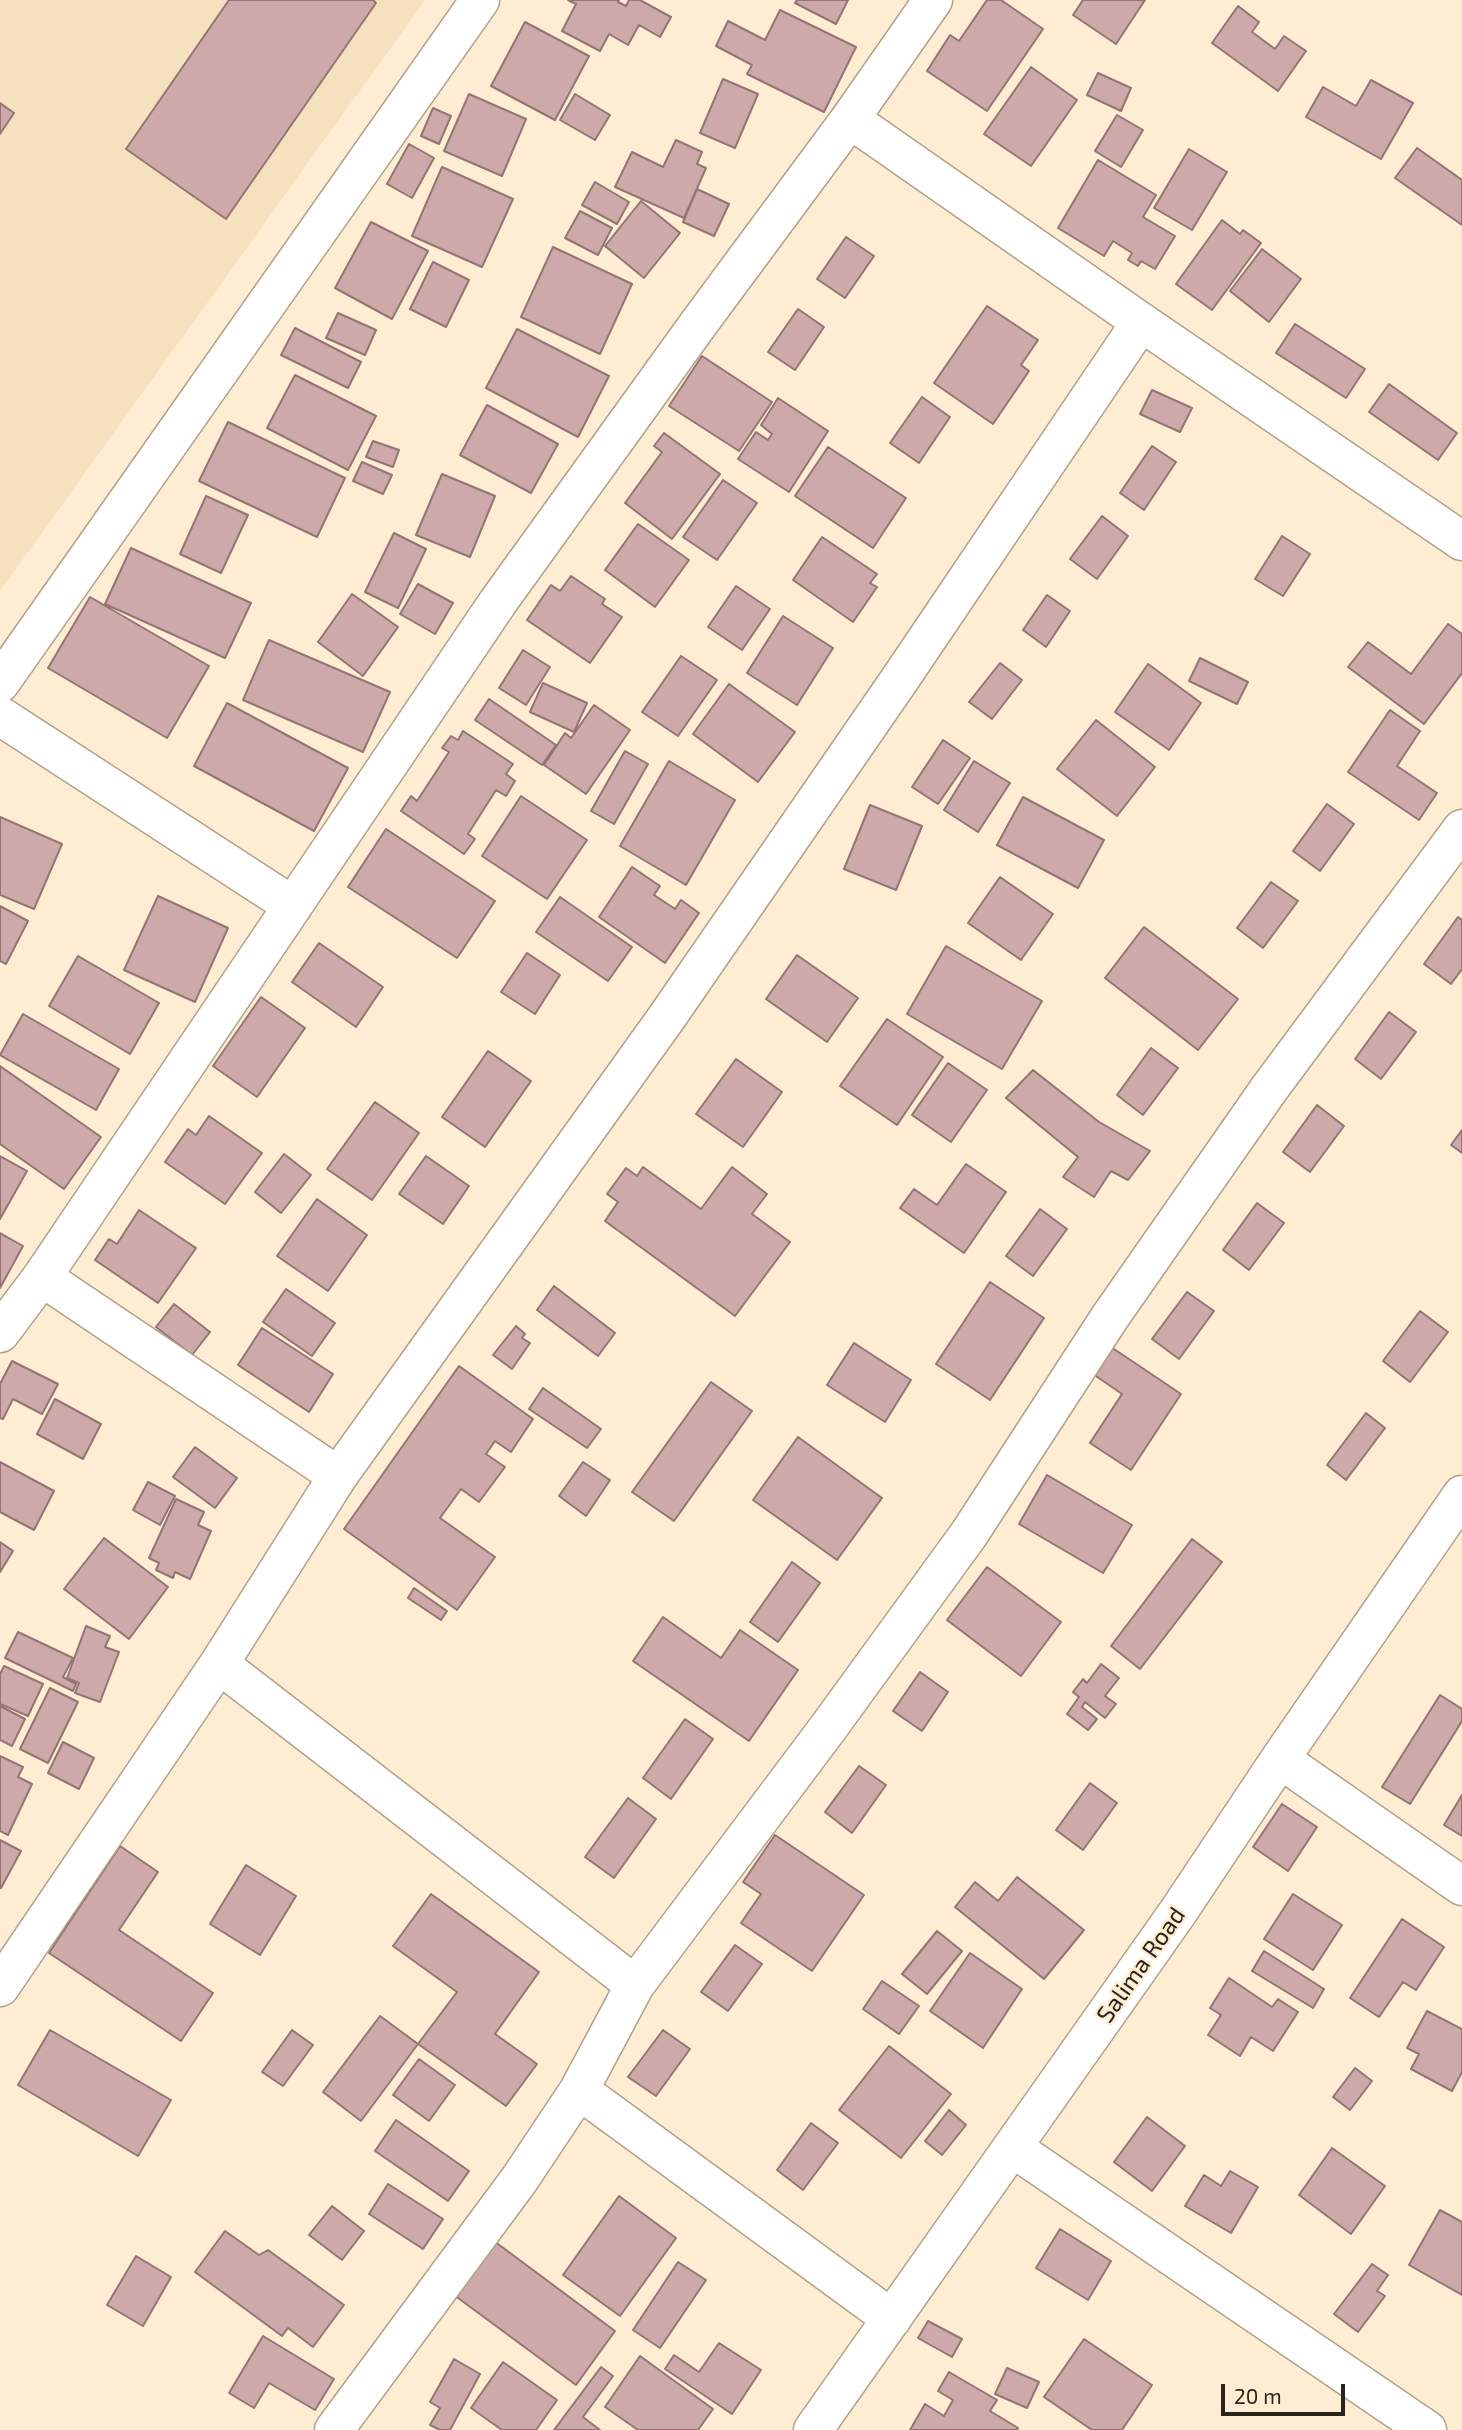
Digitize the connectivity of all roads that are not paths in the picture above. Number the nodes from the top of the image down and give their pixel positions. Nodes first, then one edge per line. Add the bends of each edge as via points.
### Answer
1 (480, 0) edge
2 (933, 0) edge
3 (850, 119) junction
4 (1141, 322) junction
5 (1462, 541) edge
6 (0, 683) edge
7 (0, 716) edge
8 (1462, 829) edge
9 (293, 906) junction
10 (42, 1277) junction
11 (0, 1333) edge
12 (338, 1476) junction
13 (1462, 1495) edge
14 (219, 1664) junction
15 (1280, 1759) junction
16 (1462, 1886) edge
17 (635, 1985) junction
18 (0, 1987) edge
19 (579, 2090) junction
20 (1013, 2148) junction
21 (892, 2319) junction
22 (334, 2430) edge
23 (813, 2430) edge
24 (1427, 2430) edge

1 - 6 street
2 - 3 street
3 - 4 street
3 - 9 street via 498,602
4 - 5 street
4 - 12 street via 624,1079
7 - 9 street
8 - 17 street via 1253,1112 1110,1317 969,1534
9 - 10 street
10 - 11 street
10 - 12 street
12 - 14 street
13 - 15 street, Salima Road
14 - 17 street
14 - 18 street
15 - 16 street
15 - 20 street, Salima Road
17 - 19 street
19 - 21 street
19 - 22 street via 511,2191
20 - 21 street, Salima Road
20 - 24 street
21 - 23 street, Salima Road

